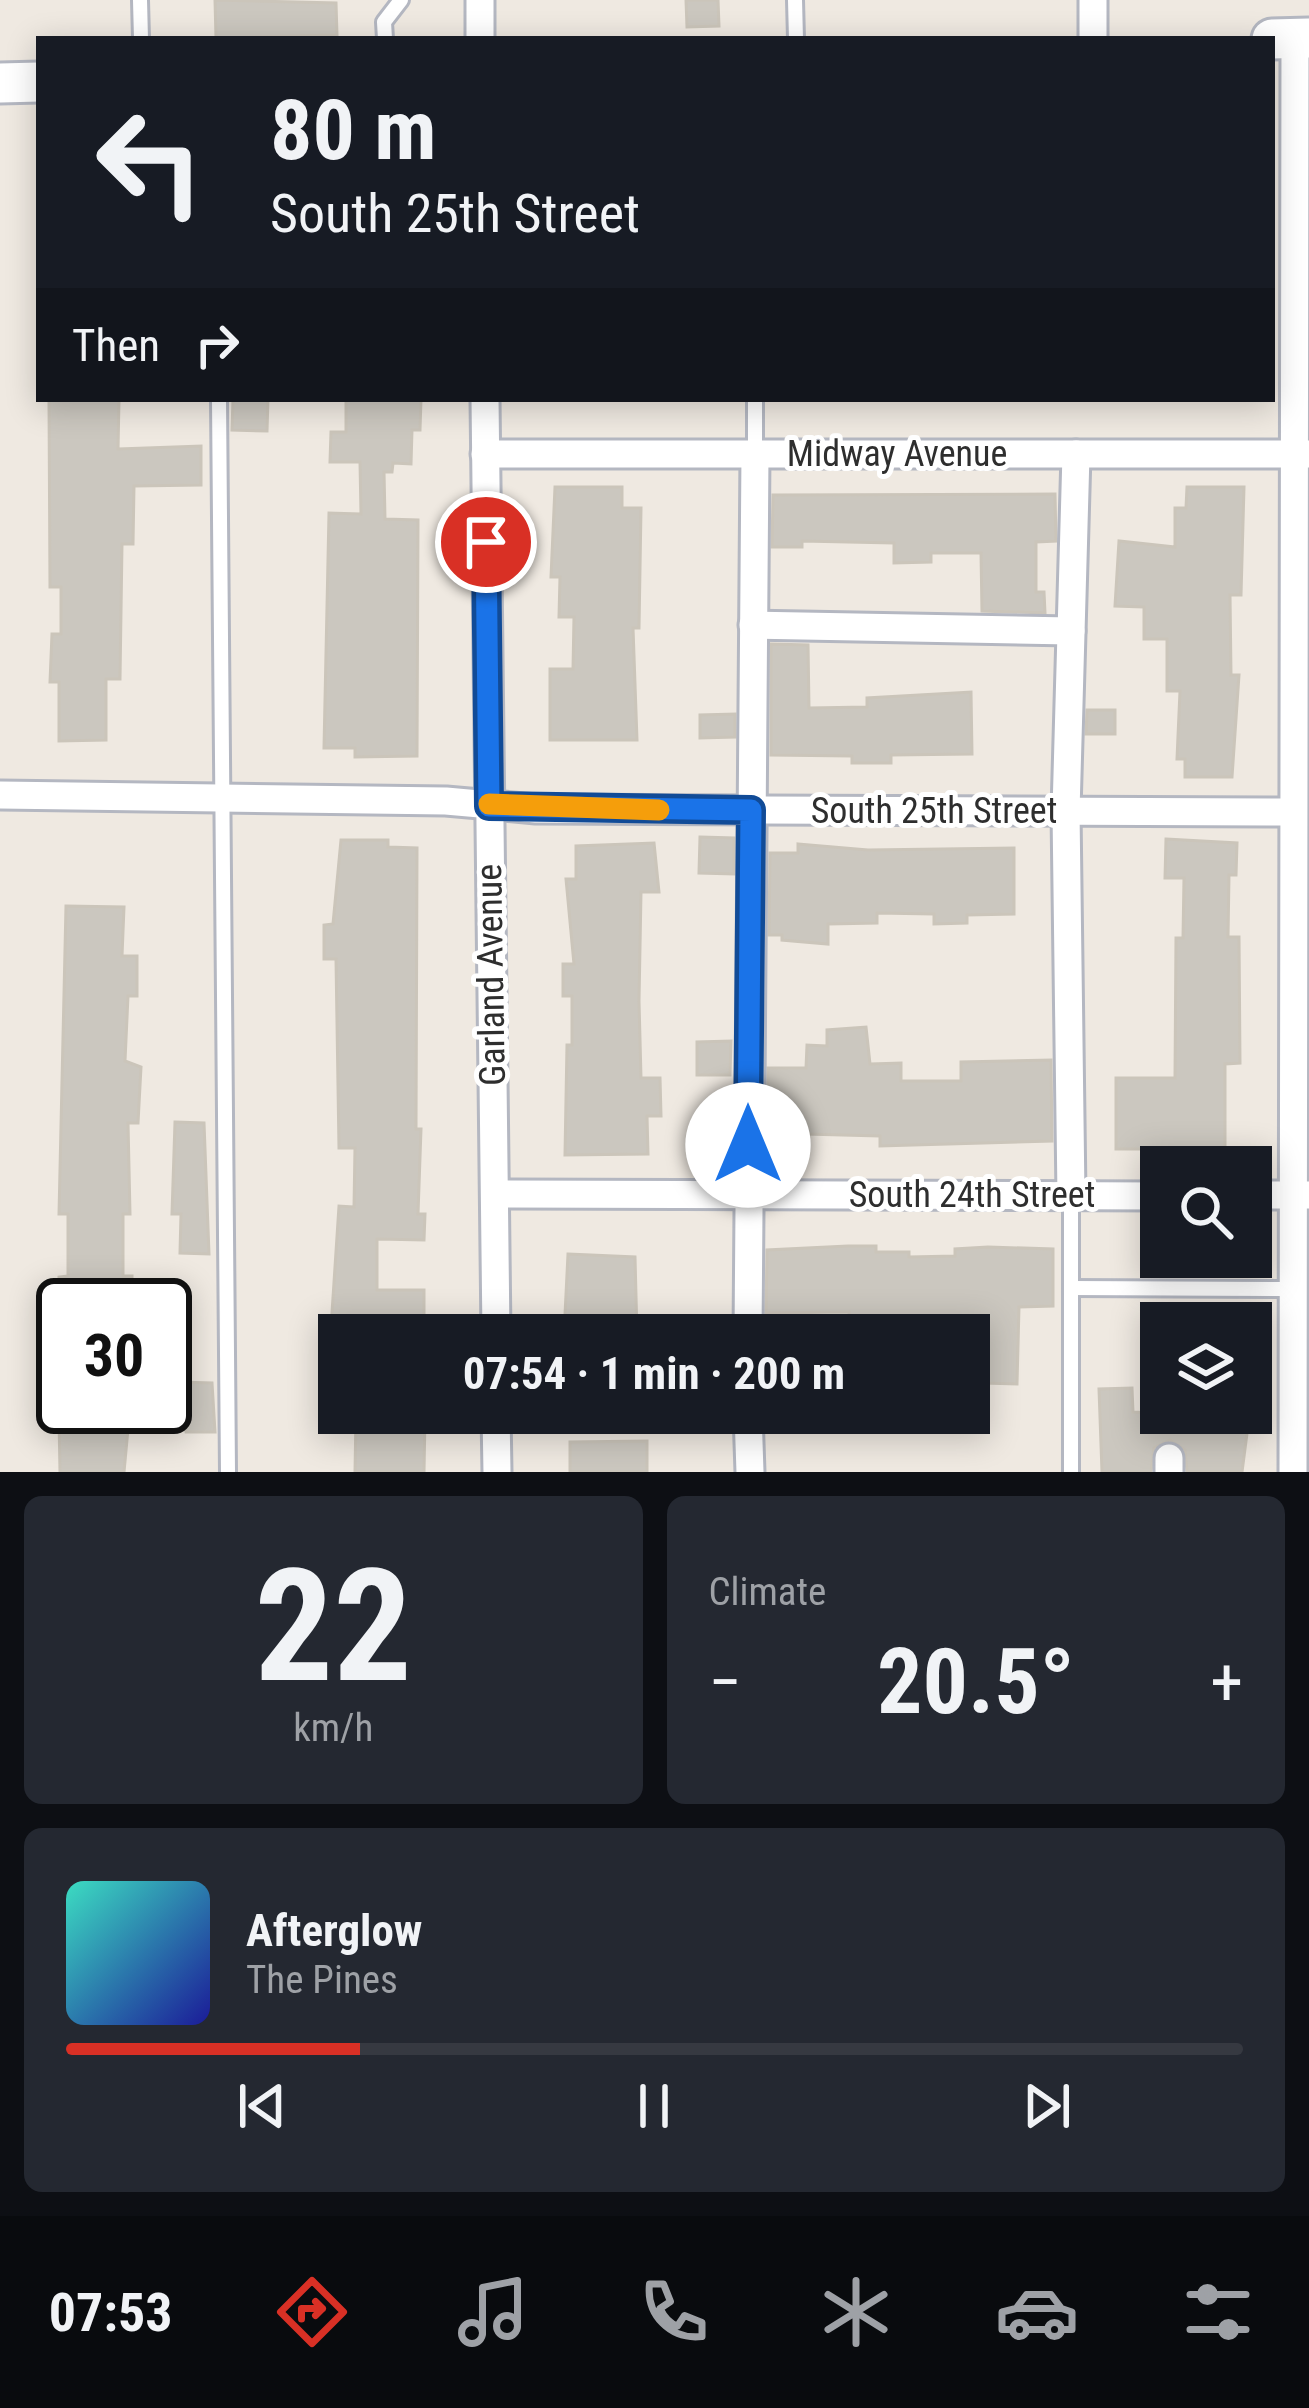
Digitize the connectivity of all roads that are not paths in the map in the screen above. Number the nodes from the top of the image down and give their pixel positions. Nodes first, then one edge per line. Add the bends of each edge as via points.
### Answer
1 (140, 0) edge
2 (401, 0) edge
3 (479, 0) edge
4 (795, 0) edge
5 (1093, 0) edge
6 (140, 36) edge
7 (385, 36) edge
8 (480, 36) edge
9 (796, 36) edge
10 (1093, 36) edge
11 (1292, 38) edge
12 (36, 82) edge
13 (0, 83) edge
14 (219, 402) edge
15 (485, 402) edge
16 (755, 402) edge
17 (485, 454) junction
18 (755, 454) junction
19 (1076, 454) junction
20 (1301, 454) edge
21 (752, 625) junction
22 (1071, 631) junction
23 (0, 795) edge
24 (222, 798) junction
25 (489, 806) junction
26 (751, 810) junction
27 (1066, 811) junction
28 (1293, 812) junction
29 (748, 1193) junction
30 (494, 1194) junction
31 (1300, 1195) edge
32 (1071, 1196) junction
33 (1140, 1196) edge
34 (1071, 1288) junction
35 (1292, 1289) junction
36 (496, 1314) edge
37 (748, 1314) edge
38 (496, 1434) edge
39 (749, 1434) edge
40 (228, 1472) edge
41 (497, 1472) edge
42 (750, 1472) edge
43 (1071, 1472) edge
44 (1293, 1472) edge

1 - 6 lane
2 - 7 lane via 384,22
3 - 8 street
4 - 9 lane
5 - 10 street
11 - 20 street
12 - 13 street
14 - 24 lane
15 - 17 street, Garland Avenue
16 - 18 lane
17 - 18 street, Midway Avenue
17 - 25 street, Garland Avenue
18 - 19 street, Midway Avenue
18 - 21 street
19 - 20 street, Midway Avenue
19 - 22 street
20 - 28 street
21 - 22 street
21 - 26 street
22 - 27 street
23 - 24 street, South 25th Street
24 - 25 street, South 25th Street
24 - 40 lane
25 - 26 street, South 25th Street
25 - 30 street, Garland Avenue
26 - 27 street, South 25th Street
26 - 29 street
27 - 28 street, South 25th Street
27 - 32 street
28 - 31 street
29 - 30 street, South 24th Street
29 - 32 street, South 24th Street
29 - 37 street
30 - 36 street, Garland Avenue
31 - 35 street
32 - 33 street, South 24th Street
32 - 34 lane
34 - 35 lane
34 - 43 lane
35 - 44 street
38 - 41 street
39 - 42 street

